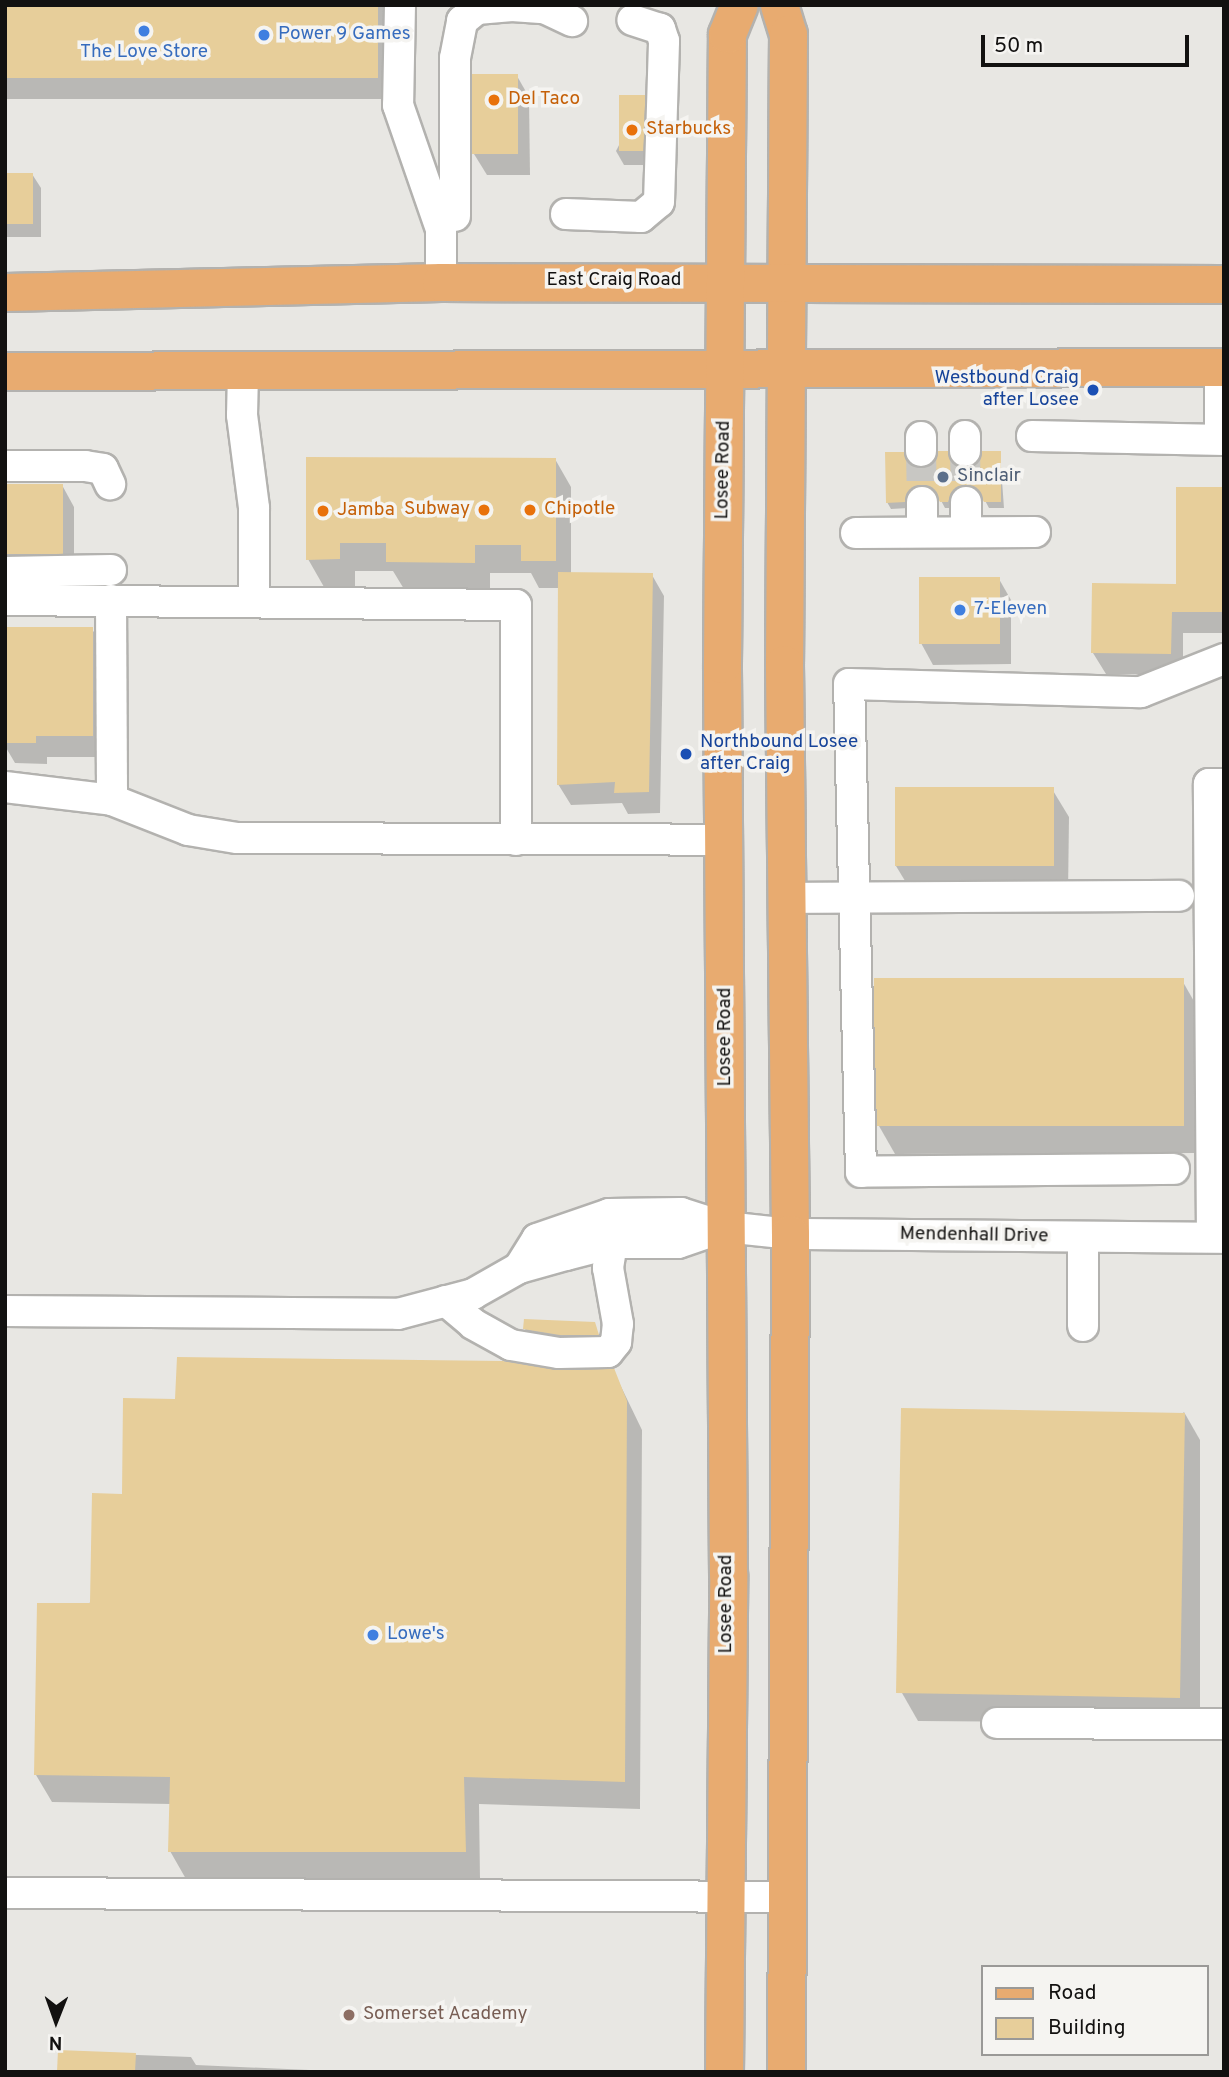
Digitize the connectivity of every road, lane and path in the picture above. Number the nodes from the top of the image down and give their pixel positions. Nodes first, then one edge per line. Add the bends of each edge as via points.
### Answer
1 (400, 5) edge
2 (739, 5) edge
3 (779, 5) edge
4 (632, 20) dead end
5 (572, 21) dead end
6 (566, 214) dead end
7 (455, 216) dead end
8 (727, 281) junction
9 (788, 281) junction
10 (441, 282) junction
11 (1224, 284) edge
12 (76, 289) junction
13 (5, 292) edge
14 (5, 311) edge
15 (1222, 367) edge
16 (725, 368) junction
17 (787, 368) junction
18 (5, 371) edge
19 (243, 372) junction
20 (1032, 436) dead end
21 (1222, 440) edge
22 (5, 466) edge
23 (110, 484) dead end
24 (922, 502) tunnel mouth
25 (966, 502) tunnel mouth
26 (922, 532) junction
27 (966, 532) junction
28 (856, 533) dead end
29 (1035, 533) dead end
30 (111, 570) dead end
31 (5, 572) edge
32 (5, 600) edge
33 (111, 600) junction
34 (254, 602) junction
35 (1224, 659) edge
36 (1224, 784) edge
37 (5, 787) edge
38 (112, 800) junction
39 (516, 840) junction
40 (725, 840) junction
41 (1179, 896) dead end
42 (787, 898) junction
43 (854, 900) junction
44 (1218, 1155) edge
45 (1174, 1169) dead end
46 (725, 1227) junction
47 (790, 1234) junction
48 (1218, 1237) edge
49 (1083, 1238) junction
50 (612, 1243) junction
51 (519, 1268) junction
52 (446, 1301) junction
53 (5, 1311) edge
54 (1083, 1326) dead end
55 (998, 1723) dead end
56 (1224, 1724) edge
57 (5, 1893) edge
58 (726, 1897) junction
59 (788, 1897) junction
60 (724, 2072) edge
61 (786, 2072) edge

1 - 10 street via 398,105 441,229
2 - 8 main road, Losee Road via 727,34
3 - 9 main road via 788,34
4 - 6 street via 660,29 664,41 659,202 641,216
5 - 7 street via 544,8 512,6 477,9 461,21 454,58
8 - 9 main road, East Craig Road
8 - 10 main road, East Craig Road
8 - 16 main road, Losee Road
9 - 11 main road, East Craig Road
9 - 17 main road
10 - 12 main road, East Craig Road
12 - 13 main road, East Craig Road
12 - 14 main road
15 - 17 main road
15 - 21 street
16 - 17 main road
16 - 19 main road
16 - 40 main road, Losee Road
17 - 42 main road
18 - 19 main road
19 - 34 street via 242,415 254,508
20 - 21 street
22 - 23 street via 85,466 103,470
24 - 26 street
25 - 27 street
26 - 27 street
26 - 28 street
27 - 29 street
30 - 31 street
32 - 33 street
33 - 34 street
33 - 38 street
34 - 39 street via 516,605
35 - 43 street via 1141,692 849,684
36 - 44 street via 1209,785
37 - 38 street
38 - 39 street via 188,831 237,838
39 - 40 street
40 - 46 main road, Losee Road
41 - 43 street
42 - 43 street
42 - 47 main road
43 - 45 street via 861,1172
44 - 48 street
46 - 47 street, Mendenhall Drive
46 - 50 street via 678,1243
46 - 51 street via 681,1213 594,1216 537,1239
46 - 58 main road, Losee Road
47 - 49 street, Mendenhall Drive
47 - 59 main road
48 - 49 street, Mendenhall Drive
49 - 54 street
50 - 51 street
50 - 52 street via 608,1268 618,1324 616,1342 608,1352 559,1353 511,1345 472,1324
51 - 52 street via 473,1294
52 - 53 street via 398,1314
55 - 56 street
57 - 58 street
58 - 59 street
58 - 60 main road, Losee Road
59 - 61 main road

